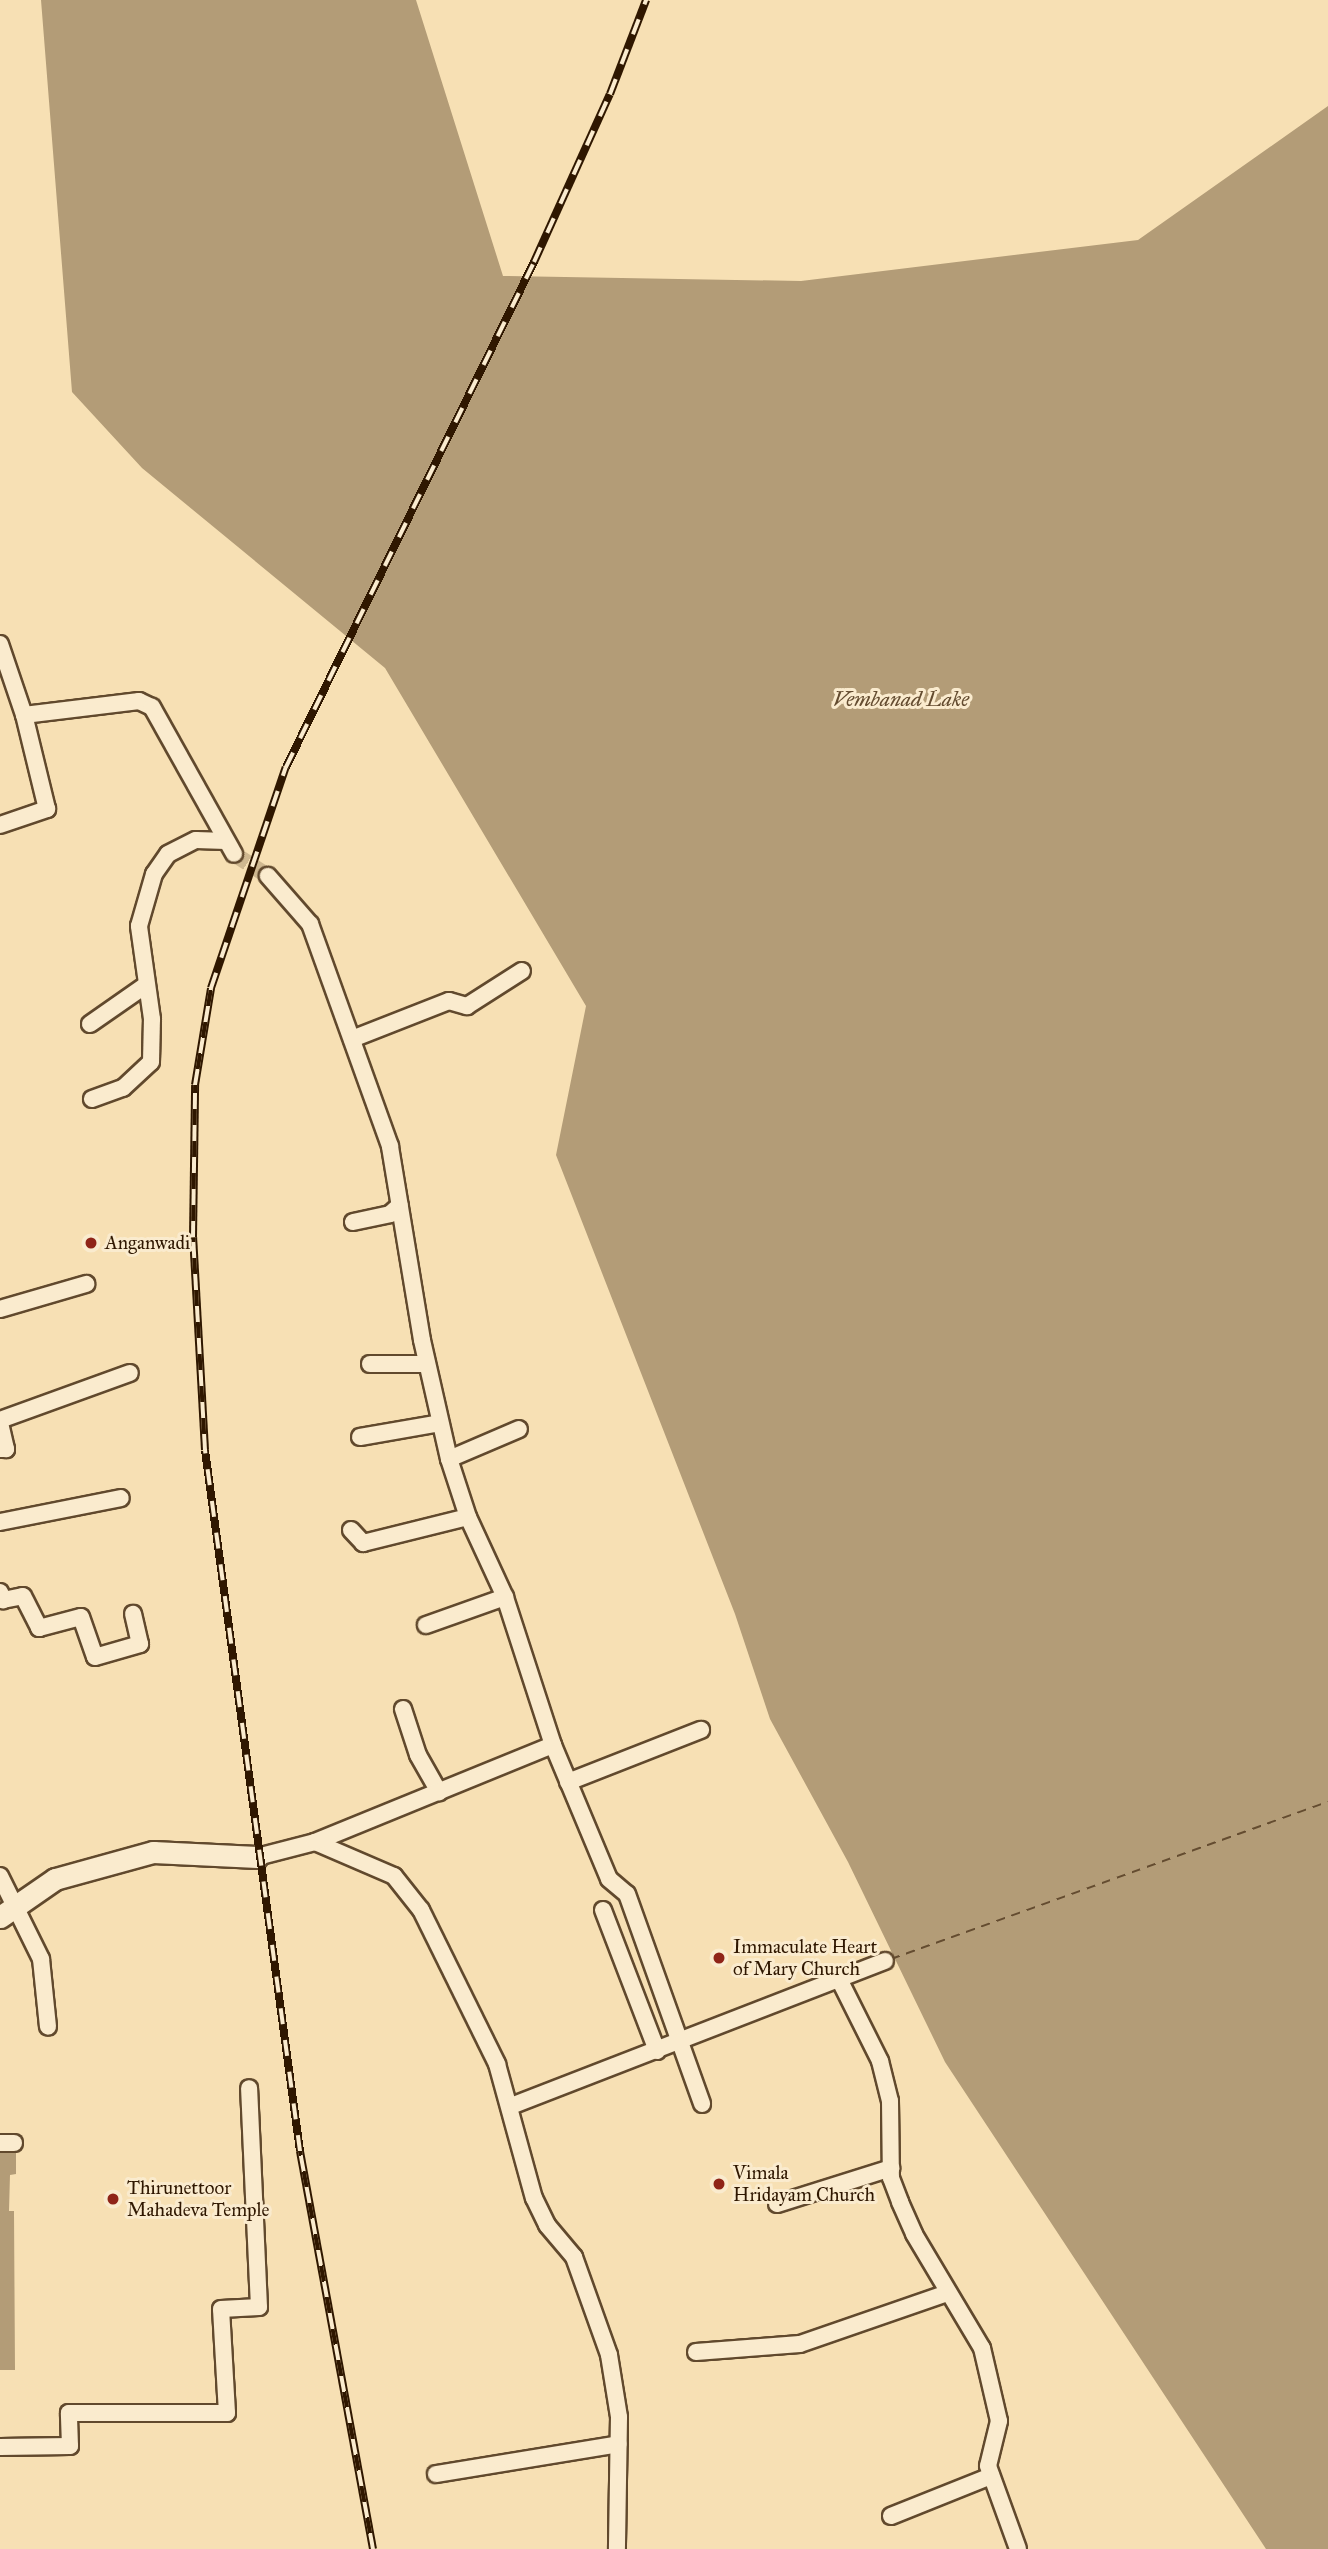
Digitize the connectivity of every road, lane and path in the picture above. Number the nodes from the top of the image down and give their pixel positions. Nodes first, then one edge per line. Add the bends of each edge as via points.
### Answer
1 (0, 644) edge
2 (24, 715) junction
3 (0, 825) edge
4 (268, 876) tunnel mouth
5 (522, 971) dead end
6 (146, 985) junction
7 (90, 1024) dead end
8 (352, 1039) junction
9 (92, 1099) dead end
10 (400, 1205) junction
11 (353, 1222) dead end
12 (86, 1284) dead end
13 (0, 1309) edge
14 (370, 1364) dead end
15 (427, 1364) junction
16 (130, 1373) dead end
17 (0, 1422) edge
18 (440, 1423) junction
19 (519, 1429) dead end
20 (360, 1437) dead end
21 (0, 1449) edge
22 (449, 1459) junction
23 (121, 1498) dead end
24 (468, 1517) junction
25 (0, 1522) edge
26 (351, 1530) dead end
27 (0, 1592) edge
28 (505, 1597) junction
29 (134, 1614) dead end
30 (426, 1625) dead end
31 (402, 1709) dead end
32 (701, 1730) dead end
33 (553, 1745) junction
34 (569, 1782) junction
35 (439, 1792) junction
36 (315, 1842) junction
37 (257, 1857) joint
38 (0, 1876) edge
39 (18, 1905) junction
40 (603, 1910) dead end
41 (0, 1917) edge
42 (885, 1961) dead end
43 (839, 1979) junction
44 (48, 2027) dead end
45 (680, 2042) junction
46 (657, 2051) junction
47 (249, 2088) dead end
48 (702, 2105) dead end
49 (511, 2106) junction
50 (891, 2168) junction
51 (777, 2204) dead end
52 (947, 2293) junction
53 (696, 2353) dead end
54 (619, 2444) junction
55 (0, 2448) edge
56 (436, 2474) dead end
57 (991, 2476) junction
58 (891, 2516) dead end
59 (617, 2549) edge
60 (1018, 2549) edge

1 - 2 street
2 - 3 street via 47,809
2 - 6 street via 146,702 230,848 195,840 168,854 154,874 139,926
4 - 8 street via 310,924
5 - 8 street via 467,1006 449,1001
6 - 7 street
6 - 9 street via 152,1019 151,1062 124,1088
8 - 10 street via 390,1146
10 - 11 street via 390,1214
10 - 15 street
12 - 13 street
14 - 15 street
15 - 18 street
16 - 17 street
17 - 21 street via 6,1449
18 - 20 street
18 - 22 street
19 - 22 street
22 - 24 street
23 - 25 street
24 - 26 street via 363,1544
24 - 28 street
27 - 29 street via 3,1600 23,1596 39,1628 81,1617 95,1657 139,1644
28 - 30 street
28 - 33 street
31 - 35 street via 418,1755
32 - 34 street
33 - 34 street
33 - 35 street
34 - 45 street via 610,1880 627,1894
35 - 36 street
36 - 37 street
36 - 49 street via 385,1871 421,1910 477,2021
37 - 39 street via 153,1852 55,1879
38 - 39 street
39 - 41 street
39 - 44 street via 41,1959
40 - 46 street
42 - 43 street
43 - 45 street
43 - 50 street via 880,2061 890,2101
45 - 46 street
45 - 48 street
46 - 49 street
47 - 55 street via 258,2307 221,2309 228,2413 69,2413 70,2446
49 - 54 street via 534,2198 547,2225 574,2257 601,2323 619,2417
50 - 51 street
50 - 52 street via 914,2234
52 - 53 street via 821,2339
52 - 57 street via 982,2347 989,2372 999,2421 988,2466
54 - 56 street
54 - 59 street
57 - 58 street
57 - 60 street

